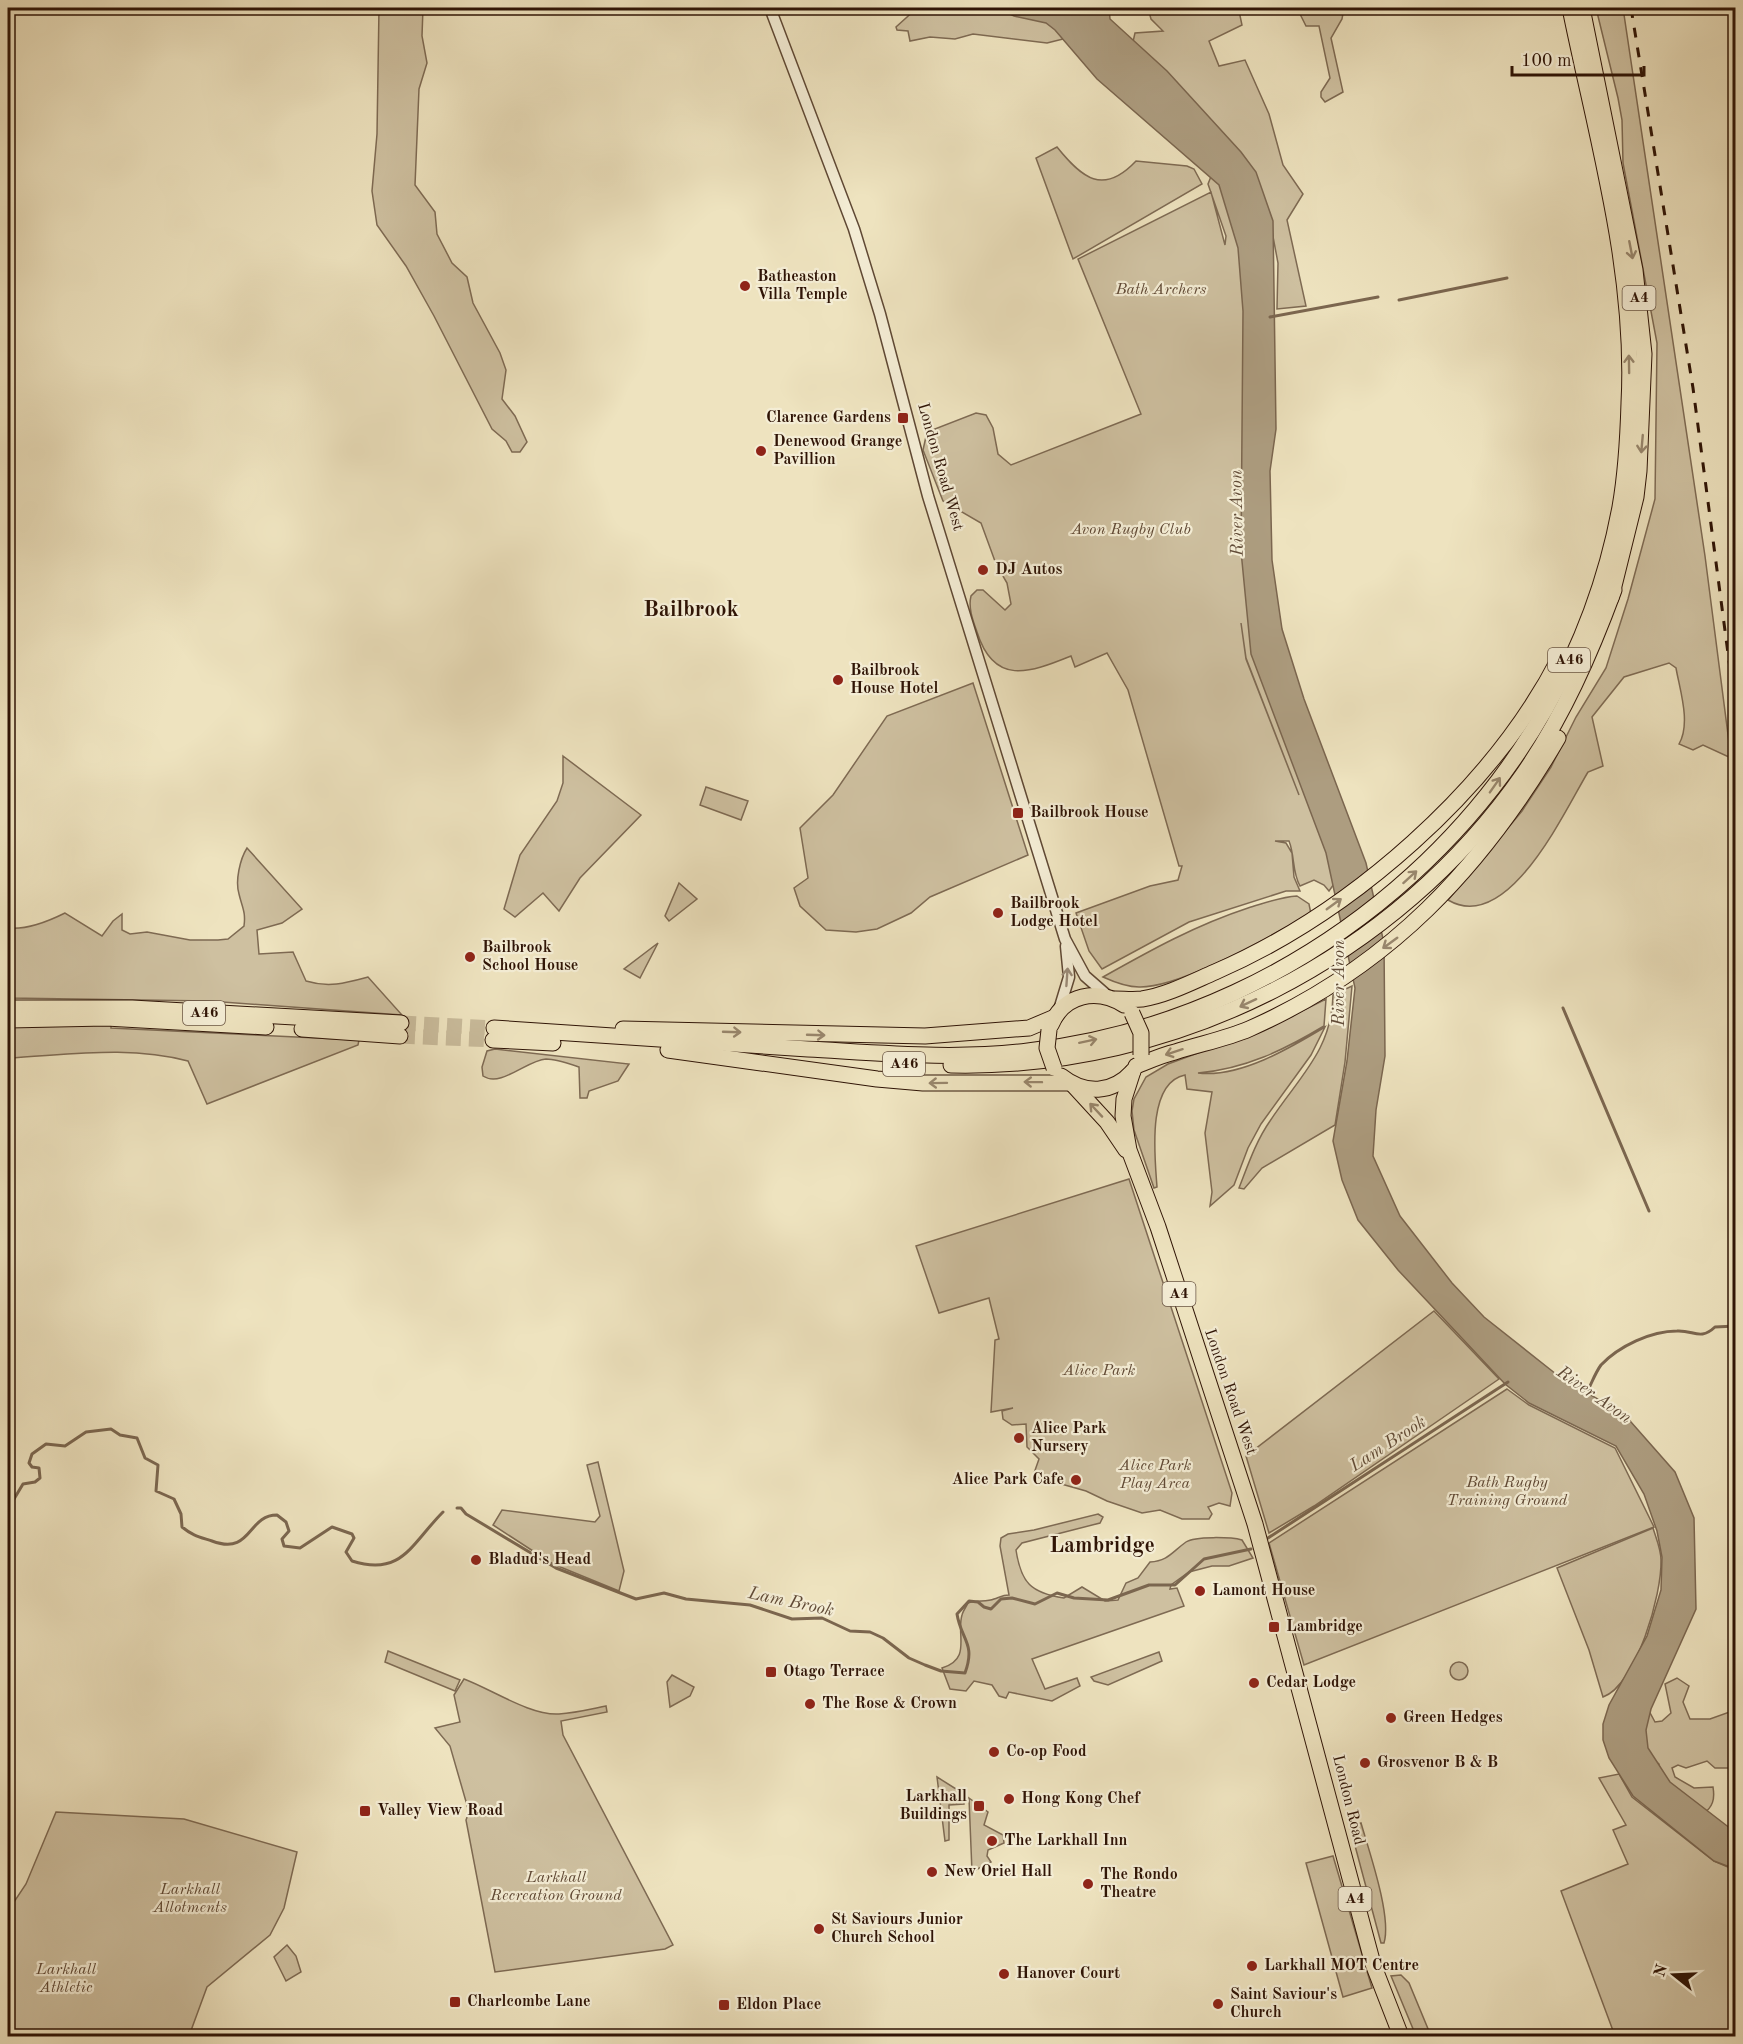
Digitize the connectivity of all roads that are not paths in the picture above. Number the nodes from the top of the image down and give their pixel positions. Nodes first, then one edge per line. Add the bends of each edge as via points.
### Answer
1 (770, 8) edge
2 (1570, 8) edge
3 (1582, 8) edge
4 (1624, 464) junction
5 (1614, 590) junction
6 (1065, 939) junction
7 (1112, 998) junction
8 (8, 1008) edge
9 (8, 1020) edge
10 (1054, 1020) junction
11 (527, 1031) junction
12 (668, 1050) junction
13 (1137, 1064) junction
14 (1071, 1084) junction
15 (1133, 1160) junction
16 (1267, 1569) joint
17 (1401, 2037) edge

1 - 6 street, London Road West via 854,232 928,496
4 -> 2 highway, A4 via 1630,400 1628,315 1614,222
3 -> 5 highway, A4 via 1635,270 1644,354 1639,471
7 -> 4 highway via 1145,999 1239,961 1285,936 1366,880 1453,803 1528,712 1566,646 1601,562
11 -> 4 highway, A46 via 978,1055 1117,1035 1192,1011 1254,984 1386,900 1485,799 1538,720 1565,669 1599,586 1612,541
5 -> 12 highway, A46 via 1577,681 1549,733 1524,773 1461,851 1407,902 1301,977 1194,1026 1126,1047 1026,1064 915,1064
5 -> 13 highway via 1581,690 1561,732 1506,821 1463,874 1399,937 1314,996 1248,1029
6 - 7 street, London Road West via 1085,976
10 -> 6 street, London Road West via 1069,977
7 - 10 highway via 1076,999
7 - 13 highway, A4, bridge via 1132,1013 1142,1033
8 - 9 highway, A46 via 132,1008 401,1030 106,1018
11 -> 10 highway via 552,1028 925,1036 1034,1027
10 - 14 highway, A4, bridge via 1047,1048 1054,1068
11 - 12 highway, A46 via 494,1034
14 -> 12 highway via 924,1083
13 - 14 highway via 1110,1088 1091,1090
13 - 15 highway, London Road West / A4 via 1124,1099 1123,1116
15 -> 14 highway, London Road West / A4 via 1107,1122
15 - 16 highway, London Road West / A4 via 1246,1494
16 - 17 highway, London Road / A4 via 1373,1964

